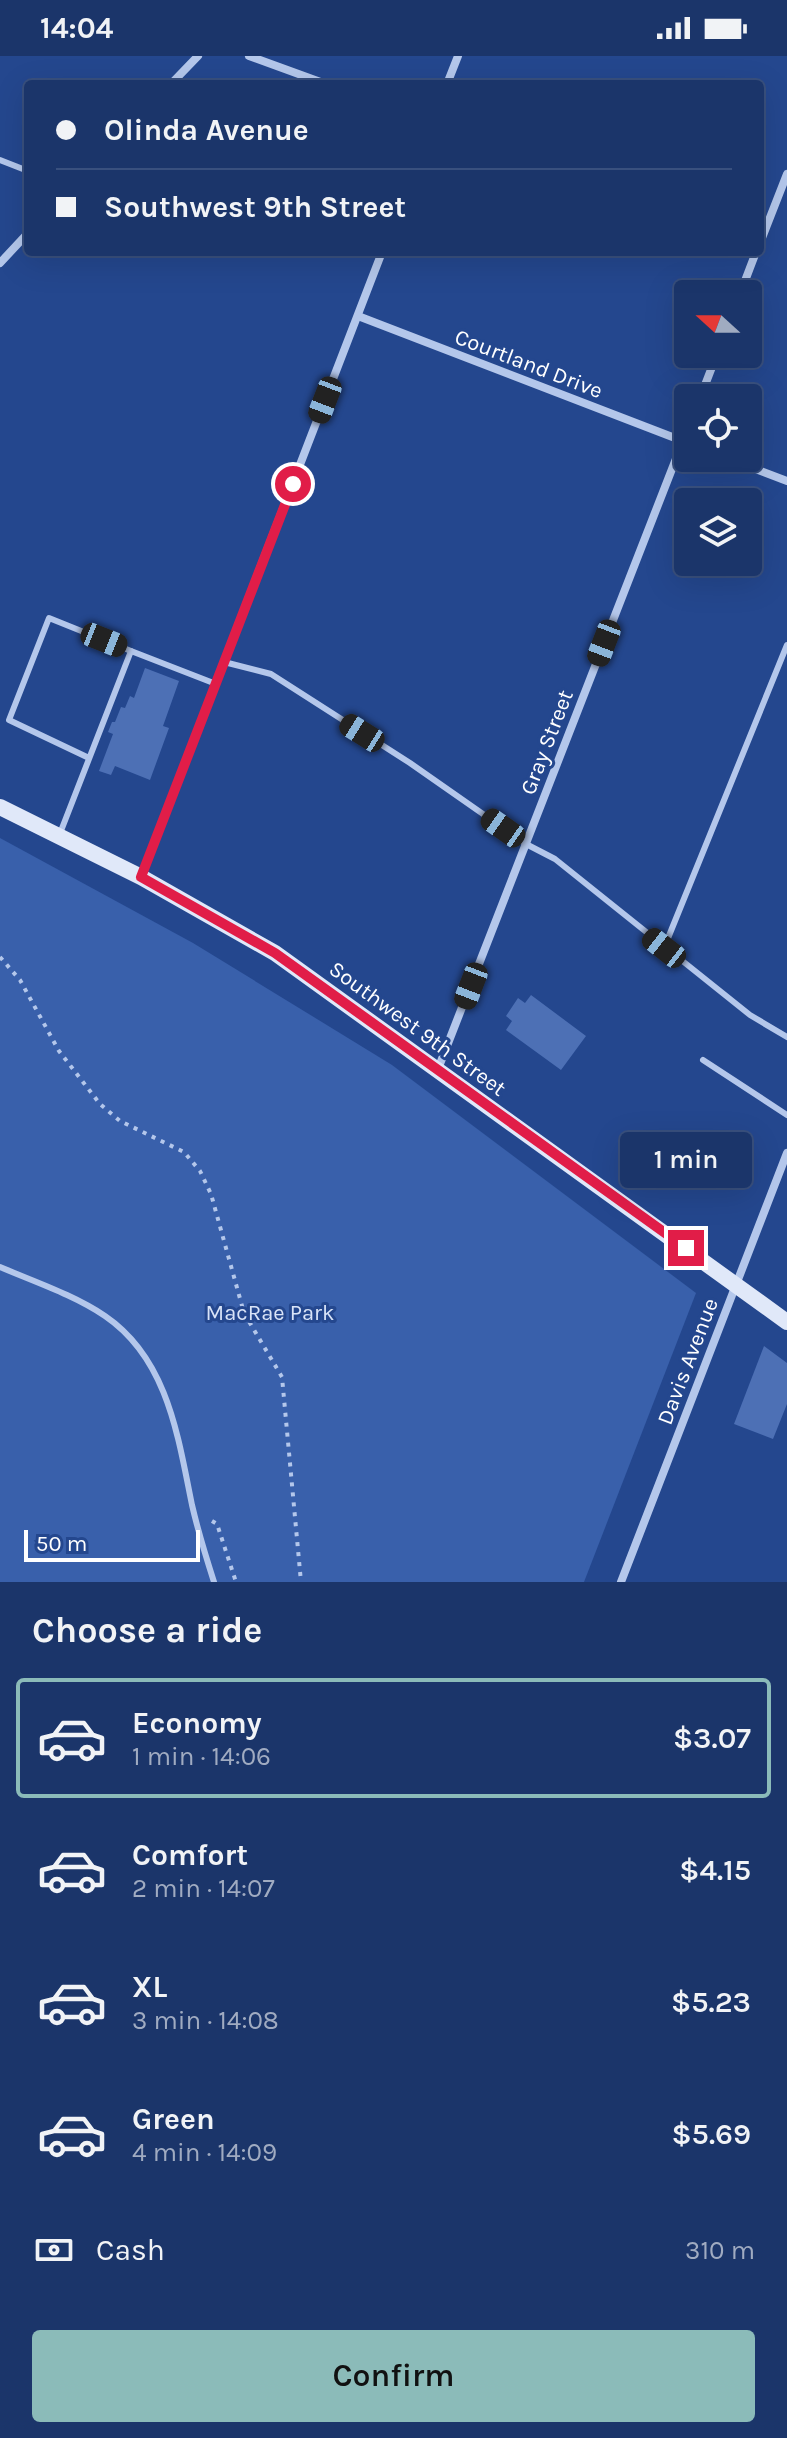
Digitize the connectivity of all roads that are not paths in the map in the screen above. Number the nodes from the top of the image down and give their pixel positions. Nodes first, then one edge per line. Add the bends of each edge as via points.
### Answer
1 (198, 56) edge
2 (249, 56) edge
3 (458, 56) edge
4 (266, 59) edge
5 (175, 80) edge
6 (316, 80) edge
7 (449, 80) edge
8 (0, 160) edge
9 (24, 169) edge
10 (787, 174) edge
11 (764, 233) edge
12 (24, 237) edge
13 (380, 256) edge
14 (754, 256) edge
15 (0, 263) edge
16 (745, 280) edge
17 (358, 316) junction
18 (674, 438) edge
19 (674, 470) edge
20 (762, 471) edge
21 (787, 481) edge
22 (787, 645) edge
23 (131, 651) junction
24 (224, 662) junction
25 (216, 684) junction
26 (89, 758) junction
27 (0, 807) edge
28 (59, 836) junction
29 (526, 844) junction
30 (141, 877) junction
31 (664, 948) junction
32 (787, 1037) edge
33 (703, 1060) dead end
34 (438, 1069) junction
35 (787, 1115) edge
36 (787, 1153) edge
37 (0, 1267) edge
38 (736, 1284) junction
39 (787, 1322) edge
40 (214, 1582) edge
41 (621, 1582) edge

1 - 5 street
2 - 4 street
3 - 7 street
4 - 6 street
8 - 9 lane
10 - 11 street
12 - 15 street
13 - 17 street
14 - 16 street
17 - 18 street, Courtland Drive
17 - 24 street
19 - 29 street, Gray Street
20 - 21 street
22 - 31 lane
23 - 25 lane
23 - 26 lane
23 - 26 lane via 49,618 9,720
24 - 25 street
24 - 29 lane via 271,674
25 - 30 street
26 - 28 lane
27 - 28 main road, Southwest 9th Street
28 - 30 main road, Southwest 9th Street
29 - 31 lane via 573,872
29 - 34 street, Gray Street
30 - 34 main road, Southwest 9th Street via 275,953
31 - 32 lane
33 - 35 lane
34 - 38 main road, Southwest 9th Street
36 - 38 street, Davis Avenue
37 - 40 lane via 109,1318 152,1366 179,1436
38 - 39 main road, Southwest 9th Street
38 - 41 street, Davis Avenue

